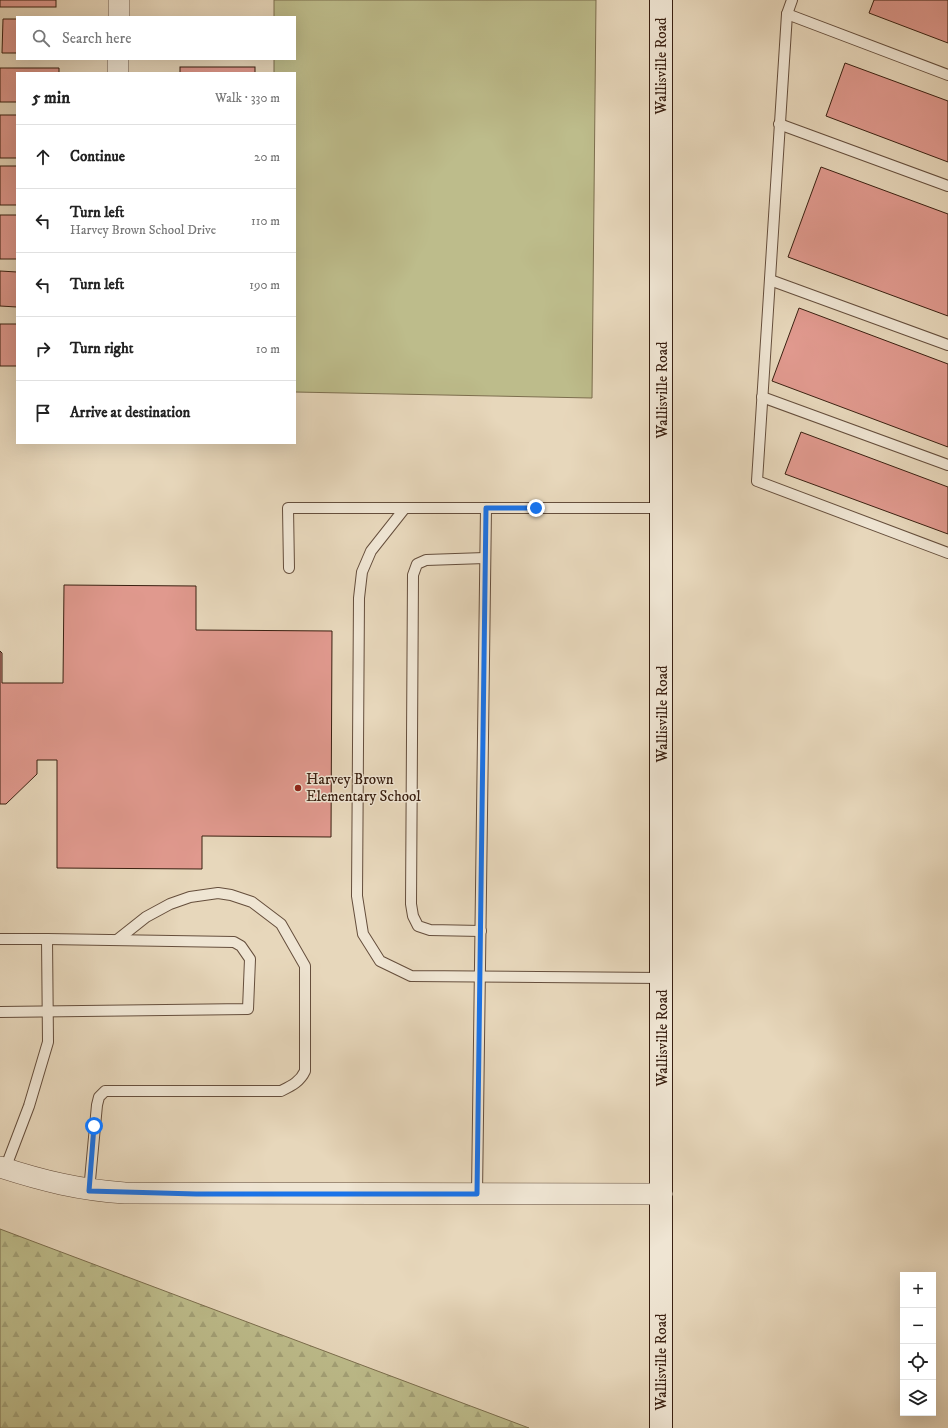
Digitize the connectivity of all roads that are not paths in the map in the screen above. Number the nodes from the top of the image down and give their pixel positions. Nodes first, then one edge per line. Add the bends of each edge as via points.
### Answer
1 (119, 0) edge
2 (661, 0) edge
3 (792, 0) edge
4 (787, 14) junction
5 (118, 16) edge
6 (118, 60) edge
7 (118, 72) edge
8 (948, 74) edge
9 (779, 124) junction
10 (948, 186) edge
11 (770, 280) junction
12 (948, 345) edge
13 (762, 397) junction
14 (948, 465) edge
15 (405, 508) junction
16 (486, 508) junction
17 (662, 508) junction
18 (948, 553) edge
19 (485, 558) junction
20 (289, 568) dead end
21 (481, 931) junction
22 (0, 939) edge
23 (47, 939) junction
24 (117, 940) junction
25 (480, 977) junction
26 (662, 978) junction
27 (0, 1012) edge
28 (48, 1012) junction
29 (3, 1168) edge
30 (89, 1191) junction
31 (477, 1194) junction
32 (662, 1194) junction
33 (661, 1428) edge

1 - 5 street
2 - 17 main road, Wallisville Road
3 - 4 lane
4 - 8 lane
4 - 9 lane
6 - 7 street
9 - 10 lane
9 - 11 lane
11 - 12 lane
11 - 13 lane
13 - 14 lane
13 - 18 lane via 757,481
15 - 16 lane
15 - 20 lane via 288,508
15 - 25 lane via 371,551 362,572 359,598 356,896 363,934 380,960 411,976
16 - 17 lane
16 - 19 lane
17 - 26 main road, Wallisville Road
19 - 21 lane
19 - 21 lane via 426,560 417,564 413,574 413,916 418,926 430,930
21 - 25 lane
22 - 23 lane
23 - 24 lane
23 - 28 lane
24 - 28 lane via 234,942 242,946 250,960 248,1009
24 - 30 lane via 146,917 190,897 218,893 252,902 281,924 305,966 305,1071 293,1085 281,1091 105,1091 99,1097 97,1105
25 - 26 lane
25 - 31 lane
26 - 32 main road, Wallisville Road
27 - 28 lane
28 - 29 lane via 48,1042 29,1106
29 - 30 street via 36,1179
30 - 31 street via 196,1194
31 - 32 street
32 - 33 main road, Wallisville Road

